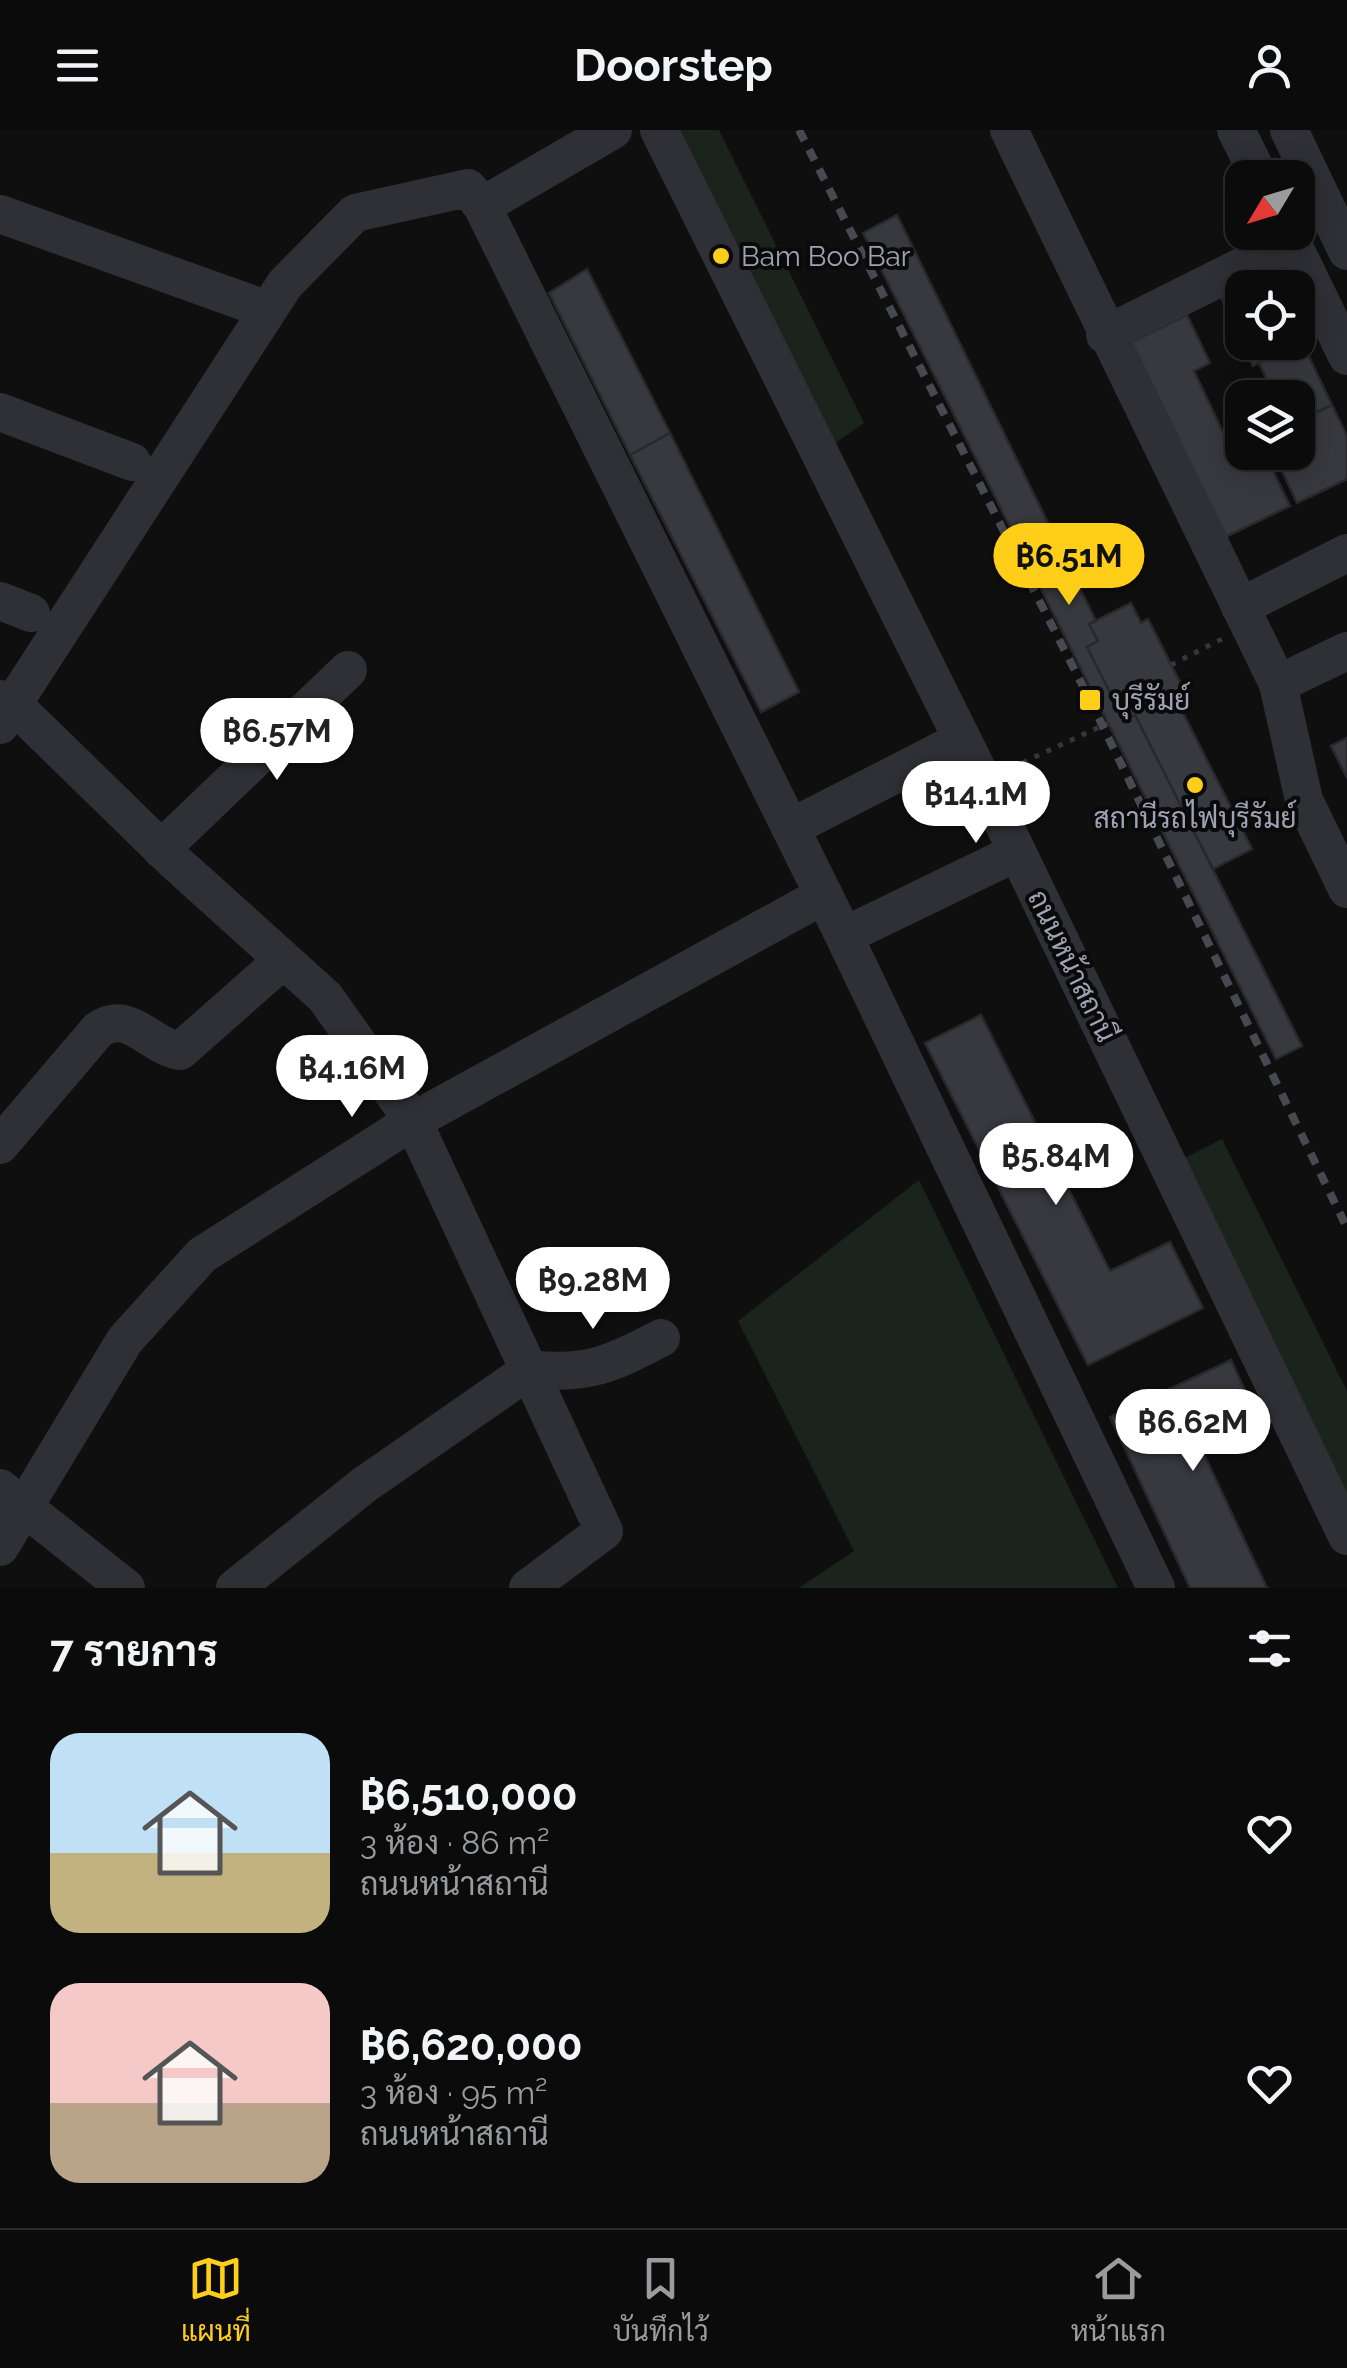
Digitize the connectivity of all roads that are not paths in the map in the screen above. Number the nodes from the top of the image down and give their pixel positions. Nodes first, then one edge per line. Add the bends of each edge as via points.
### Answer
1 (614, 130) edge
2 (658, 130) edge
3 (1009, 130) edge
4 (1236, 130) edge
5 (1289, 130) edge
6 (1251, 160) edge
7 (475, 197) junction
8 (1339, 212) edge
9 (0, 214) edge
10 (1265, 250) edge
11 (1295, 250) edge
12 (1347, 252) edge
13 (251, 304) dead end
14 (1105, 335) junction
15 (1347, 356) edge
16 (0, 412) edge
17 (132, 462) dead end
18 (1347, 553) edge
19 (1240, 607) junction
20 (1347, 651) edge
21 (348, 670) dead end
22 (1278, 684) junction
23 (4, 710) edge
24 (962, 740) junction
25 (790, 828) junction
26 (161, 849) junction
27 (1016, 852) junction
28 (1347, 890) edge
29 (824, 895) junction
30 (844, 936) junction
31 (282, 961) junction
32 (414, 1121) junction
33 (0, 1145) edge
34 (662, 1338) dead end
35 (531, 1369) junction
36 (11, 1496) edge
37 (1347, 1536) edge
38 (0, 1548) edge
39 (126, 1588) edge
40 (236, 1588) edge
41 (528, 1588) edge
42 (1156, 1588) edge

1 - 7 street
2 - 24 street, ถนนหน้าสถานี
3 - 14 street
4 - 6 street
5 - 8 street
7 - 23 street via 355,214 285,284
7 - 25 street
8 - 12 street
9 - 13 street
10 - 14 street
11 - 15 street
14 - 19 street
16 - 17 street
18 - 19 street
19 - 22 street
20 - 22 street
21 - 26 street
22 - 28 street via 1304,800
23 - 26 street
24 - 25 street
24 - 27 street, ถนนหน้าสถานี
25 - 29 street
26 - 31 street
27 - 30 street
27 - 37 street, ถนนหน้าสถานี
29 - 30 street
29 - 32 street
30 - 42 street
31 - 32 street via 325,997
31 - 33 street via 180,1051 110,1021
32 - 35 street
32 - 36 street via 202,1255 125,1340
34 - 35 street via 570,1374
35 - 40 street via 364,1485
35 - 41 street via 604,1531
36 - 38 street
36 - 39 street

